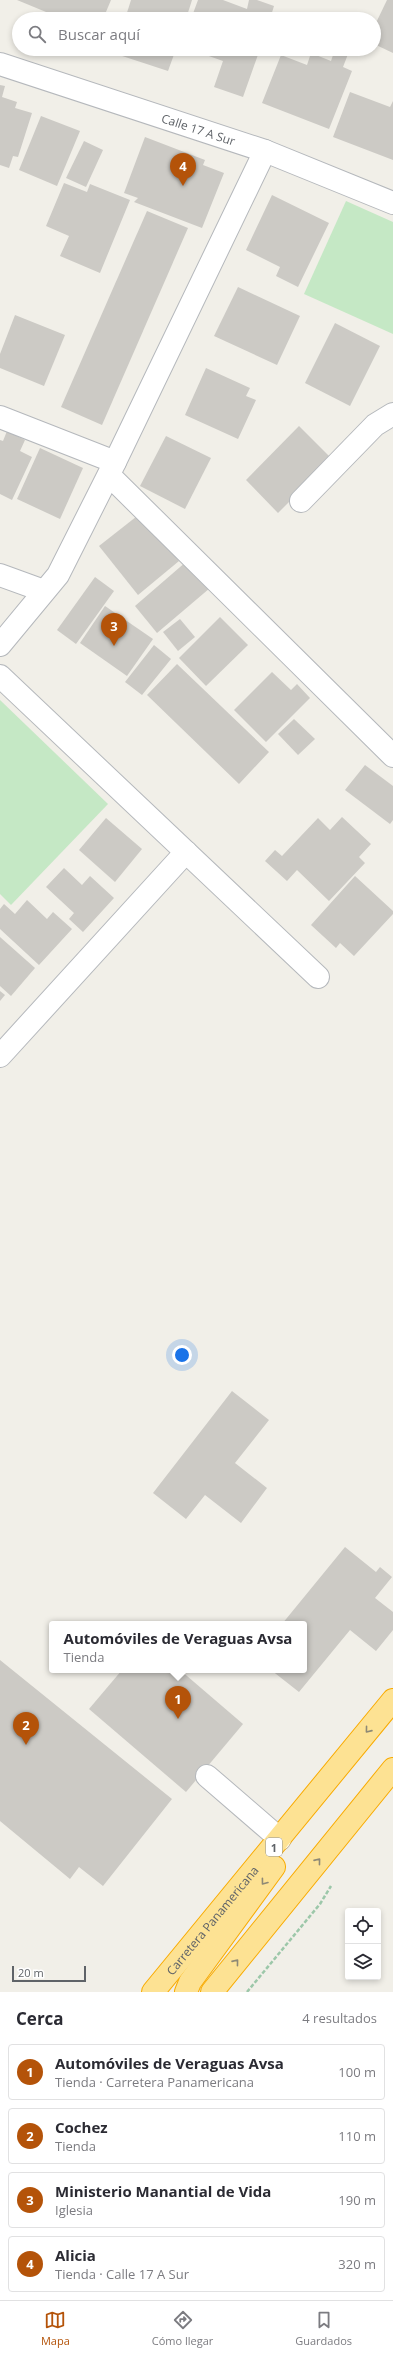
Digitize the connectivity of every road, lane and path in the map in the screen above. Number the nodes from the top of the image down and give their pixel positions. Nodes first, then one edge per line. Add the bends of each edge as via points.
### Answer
1 (0, 64) edge
2 (265, 151) junction
3 (393, 203) edge
4 (393, 414) edge
5 (0, 418) edge
6 (112, 469) junction
7 (301, 501) dead end
8 (0, 575) edge
9 (44, 591) junction
10 (0, 645) edge
11 (0, 676) edge
12 (393, 756) edge
13 (186, 852) junction
14 (318, 978) dead end
15 (0, 1056) edge
16 (393, 1700) edge
17 (393, 1769) edge
18 (207, 1776) dead end
19 (330, 1778) junction
20 (280, 1839) junction
21 (153, 1992) edge
22 (186, 1992) edge
23 (212, 1992) edge

1 - 2 street, Calle 17 A Sur
2 - 3 street, Calle 17 A Sur
2 - 6 street
4 - 7 street via 375,425
5 - 6 street
6 - 9 street via 58,575
6 - 12 street
8 - 9 street
9 - 10 street
11 - 13 street
13 - 14 street
13 - 15 street
16 -> 19 highway, Carretera Panamericana / 1
23 -> 17 highway
18 - 20 street
19 - 20 highway, Carretera Panamericana / 1
19 -> 22 highway via 278,1863 190,1982
20 - 21 highway, Carretera Panamericana / 1

